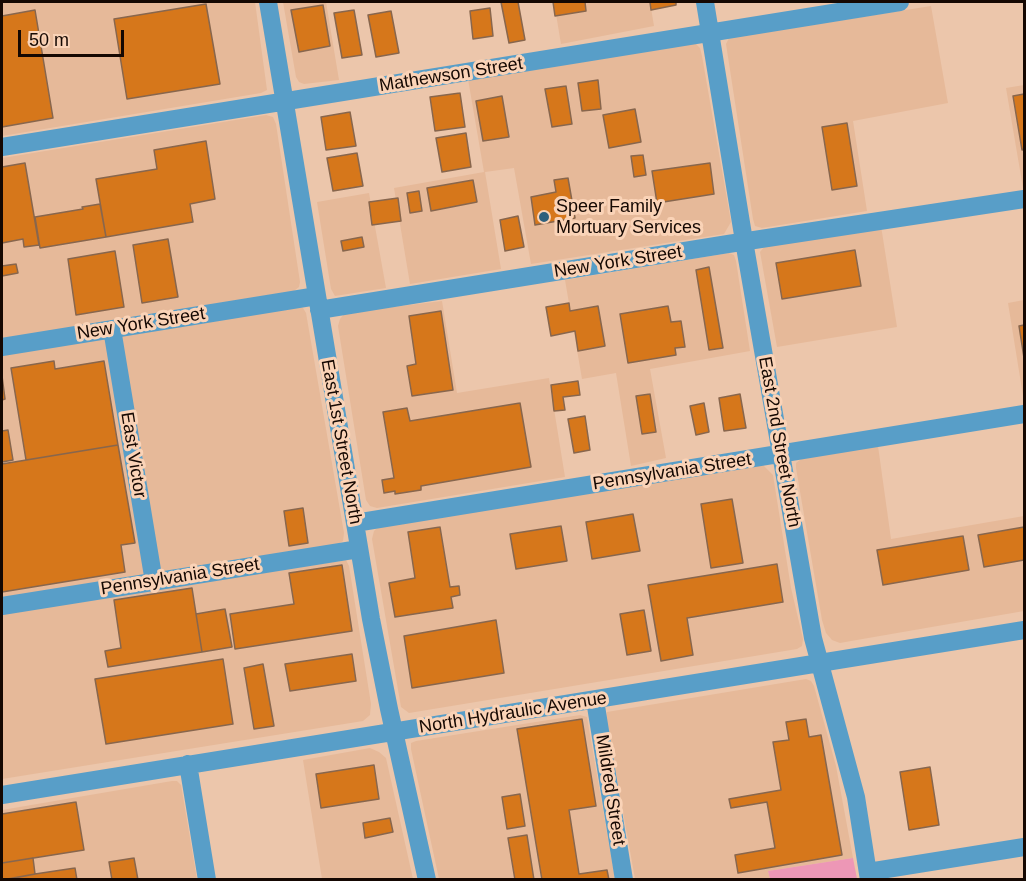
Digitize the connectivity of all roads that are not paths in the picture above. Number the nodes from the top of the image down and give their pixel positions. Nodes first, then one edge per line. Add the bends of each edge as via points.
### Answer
1 (268, 2) edge
2 (705, 2) edge
3 (900, 2) edge
4 (710, 33) junction
5 (284, 102) junction
6 (2, 147) edge
7 (1024, 199) edge
8 (744, 242) junction
9 (318, 303) junction
10 (112, 329) junction
11 (2, 347) edge
12 (1024, 414) edge
13 (780, 454) junction
14 (355, 523) junction
15 (359, 549) junction
16 (154, 582) junction
17 (2, 606) edge
18 (1024, 630) edge
19 (820, 663) junction
20 (595, 700) junction
21 (394, 733) junction
22 (188, 764) junction
23 (2, 795) edge
24 (1024, 847) edge
25 (869, 876) edge
26 (207, 879) edge
27 (427, 879) edge
28 (624, 879) edge

1 - 5 street, East 1st Street North
2 - 4 street, East 2nd Street North
3 - 4 street, Mathewson Street
4 - 5 street, Mathewson Street
4 - 8 street, East 2nd Street North
5 - 6 street, Mathewson Street
5 - 9 street, East 1st Street North
7 - 8 street, New York Street
8 - 9 street, New York Street
8 - 13 street, East 2nd Street North
9 - 10 street, New York Street
9 - 14 street, East 1st Street North
10 - 11 street, New York Street
10 - 16 street, East Victor
12 - 13 street, Pennsylvania Street
13 - 14 street, Pennsylvania Street
13 - 19 street, East 2nd Street North
14 - 15 street, East 1st Street North
15 - 16 street, Pennsylvania Street
15 - 21 street, East 1st Street North
16 - 17 street, Pennsylvania Street
18 - 19 street, North Hydraulic Avenue
19 - 20 street, North Hydraulic Avenue
19 - 25 street, East 2nd Street North via 856,797
20 - 21 street, North Hydraulic Avenue
20 - 28 street, Mildred Street
21 - 22 street, North Hydraulic Avenue
21 - 27 street, East 1st Street North
22 - 23 street, North Hydraulic Avenue
22 - 26 street
24 - 25 street

